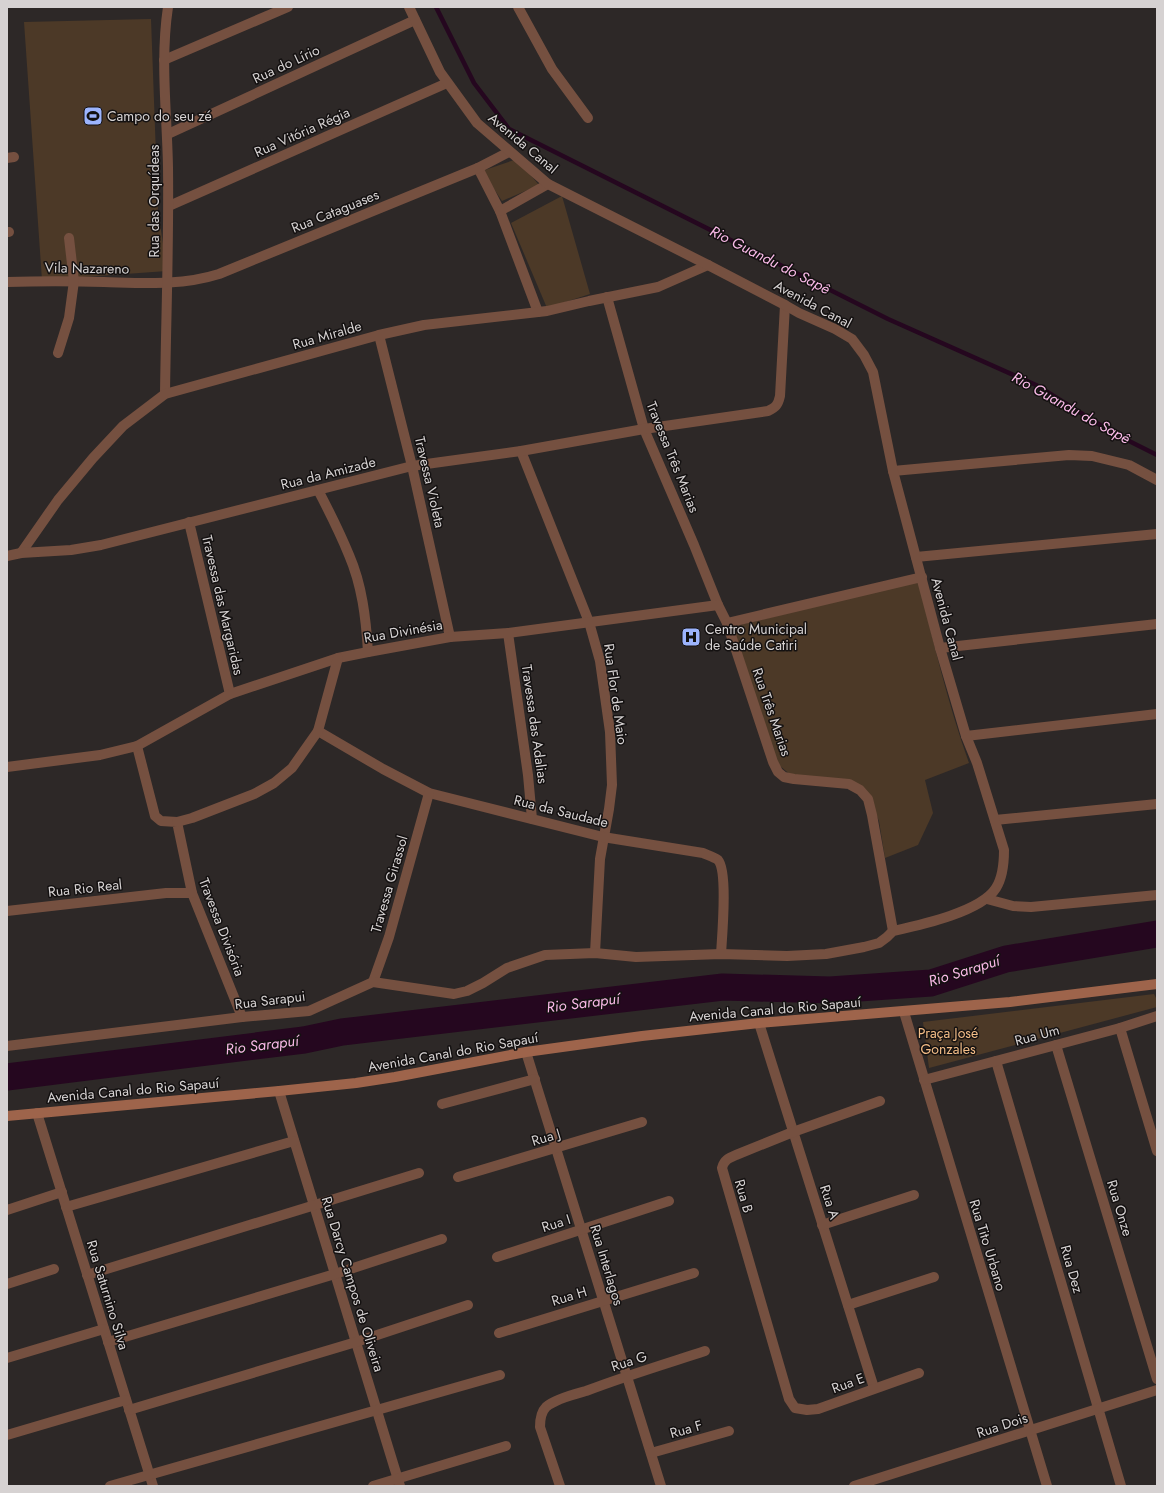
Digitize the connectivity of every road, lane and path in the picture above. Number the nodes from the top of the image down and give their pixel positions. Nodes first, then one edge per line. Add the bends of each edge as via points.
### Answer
1 (168, 7) edge
2 (288, 7) edge
3 (409, 7) edge
4 (518, 7) edge
5 (415, 20) junction
6 (164, 60) junction
7 (447, 83) junction
8 (588, 118) dead end
9 (168, 134) junction
10 (509, 152) junction
11 (478, 168) junction
12 (548, 184) junction
13 (169, 206) junction
14 (500, 211) junction
15 (69, 238) dead end
16 (708, 265) junction
17 (74, 281) junction
18 (7, 282) edge
19 (167, 283) junction
20 (607, 297) junction
21 (785, 305) junction
22 (538, 312) junction
23 (379, 335) junction
24 (58, 353) dead end
25 (165, 394) junction
26 (644, 429) junction
27 (521, 451) junction
28 (412, 466) junction
29 (893, 471) junction
30 (1157, 480) edge
31 (318, 490) junction
32 (190, 522) junction
33 (1157, 534) edge
34 (20, 553) junction
35 (7, 556) edge
36 (916, 557) junction
37 (922, 577) junction
38 (718, 605) junction
39 (589, 622) junction
40 (727, 623) junction
41 (1157, 624) edge
42 (508, 633) junction
43 (450, 637) junction
44 (940, 648) junction
45 (368, 652) junction
46 (338, 658) junction
47 (230, 694) junction
48 (1157, 714) edge
49 (318, 731) junction
50 (966, 736) junction
51 (137, 746) junction
52 (7, 766) edge
53 (429, 793) junction
54 (1157, 804) edge
55 (532, 819) junction
56 (995, 820) junction
57 (177, 822) junction
58 (603, 837) junction
59 (192, 892) junction
60 (1157, 895) edge
61 (987, 899) junction
62 (7, 911) edge
63 (893, 931) junction
64 (595, 953) junction
65 (721, 954) junction
66 (373, 982) junction
67 (1157, 984) edge
68 (904, 1012) junction
69 (1157, 1016) edge
70 (242, 1018) junction
71 (759, 1023) junction
72 (1120, 1028) junction
73 (1056, 1044) junction
74 (7, 1046) edge
75 (526, 1052) junction
76 (996, 1061) junction
77 (534, 1079) junction
78 (924, 1080) junction
79 (280, 1091) junction
80 (880, 1101) dead end
81 (442, 1104) dead end
82 (37, 1113) junction
83 (7, 1116) edge
84 (642, 1122) dead end
85 (793, 1132) junction
86 (294, 1141) junction
87 (556, 1149) junction
88 (1157, 1151) edge
89 (419, 1174) dead end
90 (458, 1177) dead end
91 (62, 1192) junction
92 (914, 1195) dead end
93 (669, 1201) dead end
94 (314, 1206) junction
95 (66, 1207) junction
96 (7, 1210) edge
97 (822, 1226) junction
98 (582, 1230) junction
99 (442, 1238) dead end
100 (497, 1257) dead end
101 (54, 1269) dead end
102 (335, 1274) junction
103 (694, 1274) dead end
104 (87, 1275) junction
105 (934, 1277) dead end
106 (7, 1284) edge
107 (604, 1300) junction
108 (468, 1305) dead end
109 (848, 1305) junction
110 (104, 1329) junction
111 (499, 1333) dead end
112 (108, 1342) junction
113 (356, 1342) junction
114 (705, 1351) dead end
115 (7, 1358) edge
116 (919, 1373) dead end
117 (500, 1375) dead end
118 (627, 1376) junction
119 (1157, 1379) edge
120 (874, 1388) junction
121 (1157, 1390) edge
122 (789, 1399) joint
123 (126, 1400) junction
124 (1098, 1409) junction
125 (129, 1410) junction
126 (377, 1411) junction
127 (1029, 1430) junction
128 (729, 1431) dead end
129 (7, 1435) edge
130 (506, 1446) dead end
131 (651, 1453) junction
132 (149, 1475) junction
133 (399, 1482) edge
134 (110, 1486) edge
135 (152, 1486) edge
136 (373, 1486) edge
137 (560, 1486) edge
138 (661, 1486) edge
139 (854, 1486) edge
140 (1046, 1486) edge
141 (1121, 1486) edge

1 - 6 street, Rua das Orquídeas
2 - 6 street
3 - 5 street, Avenida Canal
4 - 8 street via 552,69
5 - 7 street, Avenida Canal
5 - 9 street, Rua do Lírio
6 - 9 street, Rua das Orquídeas
7 - 10 street, Avenida Canal via 477,123
7 - 13 street, Rua Vitória Régia
9 - 13 street, Rua das Orquídeas
10 - 11 street, Rua Cataguases
10 - 12 street, Avenida Canal
11 - 14 street
11 - 19 street, Rua Cataguases via 219,274
12 - 14 street
12 - 16 street, Avenida Canal
13 - 19 street, Rua das Orquídeas
14 - 22 street
15 - 17 street
16 - 20 street, Rua Miralde via 658,288
16 - 21 street, Avenida Canal
17 - 18 street, Vila Nazareno
17 - 19 street, Vila Nazareno
17 - 24 street via 69,318
19 - 25 street, Rua das Orquídeas
20 - 22 street, Rua Miralde
20 - 26 street, Travessa Três Marias
21 - 26 street, Rua da Amizade via 780,396 774,408
21 - 29 street, Avenida Canal via 852,339 864,355 873,372
22 - 23 street, Rua Miralde via 424,325
23 - 25 street, Rua Miralde
23 - 28 street, Travessa Violeta
25 - 34 street, Rua Miralde via 123,426 93,458 58,500
26 - 27 street, Rua da Amizade
26 - 38 street, Travessa Três Marias
27 - 28 street, Rua da Amizade
27 - 39 street, Rua Flor de Maio
28 - 31 street, Rua da Amizade
28 - 43 street, Travessa Violeta
29 - 30 street via 1069,455 1092,456 1129,465
29 - 36 street, Avenida Canal
31 - 32 street, Rua da Amizade
31 - 45 street via 349,556 361,593
32 - 34 street, Rua da Amizade via 101,545 71,550
32 - 47 street, Travessa das Margaridas
33 - 36 street
34 - 35 street, Rua da Amizade
36 - 37 street, Avenida Canal
37 - 40 street
37 - 44 street, Avenida Canal
38 - 39 street, Rua Divinésia
38 - 40 street, Travessa Três Marias
39 - 42 street, Rua Divinésia
39 - 58 street, Rua Flor de Maio via 600,661 610,732 612,785 610,809
40 - 63 street, Rua Três Marias via 778,772 784,777 794,779 849,784 860,790 868,799
41 - 44 street
42 - 43 street, Rua Divinésia
42 - 55 street, Travessa das Adalias
43 - 45 street, Rua Divinésia
44 - 50 street, Avenida Canal
45 - 46 street, Rua Divinésia
46 - 47 street, Rua Divinésia
46 - 49 street
47 - 51 street, Rua Divinésia
48 - 50 street
49 - 53 street, Rua da Saudade
49 - 57 street via 292,768 274,783 254,794
50 - 56 street, Avenida Canal
51 - 52 street, Rua Divinésia via 111,753
51 - 57 street via 155,816 161,822
53 - 55 street, Rua da Saudade
53 - 66 street, Travessa Girassol via 389,937
54 - 56 street
55 - 58 street, Rua da Saudade
56 - 61 street, Avenida Canal via 1004,850 1004,863 996,888
57 - 59 street, Travessa Divisória
58 - 64 street, Rua Flor de Maio
58 - 65 street, Rua da Saudade via 704,853 717,860 722,868 723,890
59 - 62 street, Rua Rio Real
59 - 70 street, Travessa Divisória
60 - 61 street via 1031,907 1013,906
61 - 63 street via 944,917
63 - 65 street via 879,942 826,954
64 - 65 street via 636,956
64 - 66 street via 545,955 507,968 467,991 454,994
66 - 70 street, Rua Sarapui via 309,1011
67 - 68 street, Avenida Canal do Rio Sapauí
68 - 71 street, Avenida Canal do Rio Sapauí
68 - 78 street, Rua Tito Urbano
69 - 72 street, Rua Um
70 - 74 street, Rua Sarapui
71 - 75 street, Avenida Canal do Rio Sapauí
71 - 85 street, Rua A
72 - 73 street, Rua Um
72 - 88 street
73 - 76 street, Rua Um
73 - 119 street, Rua Onze
75 - 77 street, Rua Interlagos
75 - 79 street, Avenida Canal do Rio Sapauí via 395,1077
76 - 78 street, Rua Um
76 - 124 street, Rua Dez
77 - 81 street
77 - 87 street, Rua Interlagos
78 - 127 street, Rua Tito Urbano
79 - 82 street, Avenida Canal do Rio Sapauí
79 - 86 street, Rua Darcy Campos de Oliveira
80 - 85 street, Rua B
82 - 83 street, Avenida Canal do Rio Sapauí
82 - 91 street, Rua Saturnino Silva
84 - 87 street, Rua J
85 - 97 street, Rua A
85 - 122 street, Rua B via 727,1159 722,1168
86 - 94 street, Rua Darcy Campos de Oliveira
86 - 95 street
87 - 90 street, Rua J
87 - 98 street, Rua Interlagos
89 - 94 street
91 - 95 street, Rua Saturnino Silva
91 - 96 street
92 - 97 street
93 - 98 street, Rua I
94 - 102 street, Rua Darcy Campos de Oliveira
94 - 104 street
95 - 104 street, Rua Saturnino Silva
97 - 109 street, Rua A
98 - 100 street, Rua I
98 - 107 street, Rua Interlagos
99 - 102 street
101 - 106 street
102 - 112 street
102 - 113 street, Rua Darcy Campos de Oliveira
103 - 107 street, Rua H
104 - 110 street, Rua Saturnino Silva
105 - 109 street
107 - 111 street, Rua H
107 - 118 street, Rua Interlagos
108 - 113 street
109 - 120 street, Rua A
110 - 112 street, Rua Saturnino Silva
110 - 115 street
112 - 123 street, Rua Saturnino Silva
113 - 125 street
113 - 126 street, Rua Darcy Campos de Oliveira
114 - 118 street, Rua G
116 - 120 street, Rua E
117 - 126 street
118 - 131 street, Rua Interlagos
118 - 137 street, Rua G via 563,1399 547,1406 542,1412 540,1420 545,1443
120 - 122 street, Rua E via 818,1408 800,1410 795,1408
121 - 124 street, Rua Dois
123 - 125 street, Rua Saturnino Silva
123 - 129 street
124 - 127 street, Rua Dois
124 - 141 street, Rua Dez
125 - 132 street, Rua Saturnino Silva
126 - 132 street
126 - 133 street, Rua Darcy Campos de Oliveira
127 - 139 street, Rua Dois
127 - 140 street, Rua Tito Urbano
128 - 131 street, Rua F
130 - 133 street
131 - 138 street, Rua Interlagos
132 - 134 street
132 - 135 street, Rua Saturnino Silva
133 - 136 street

